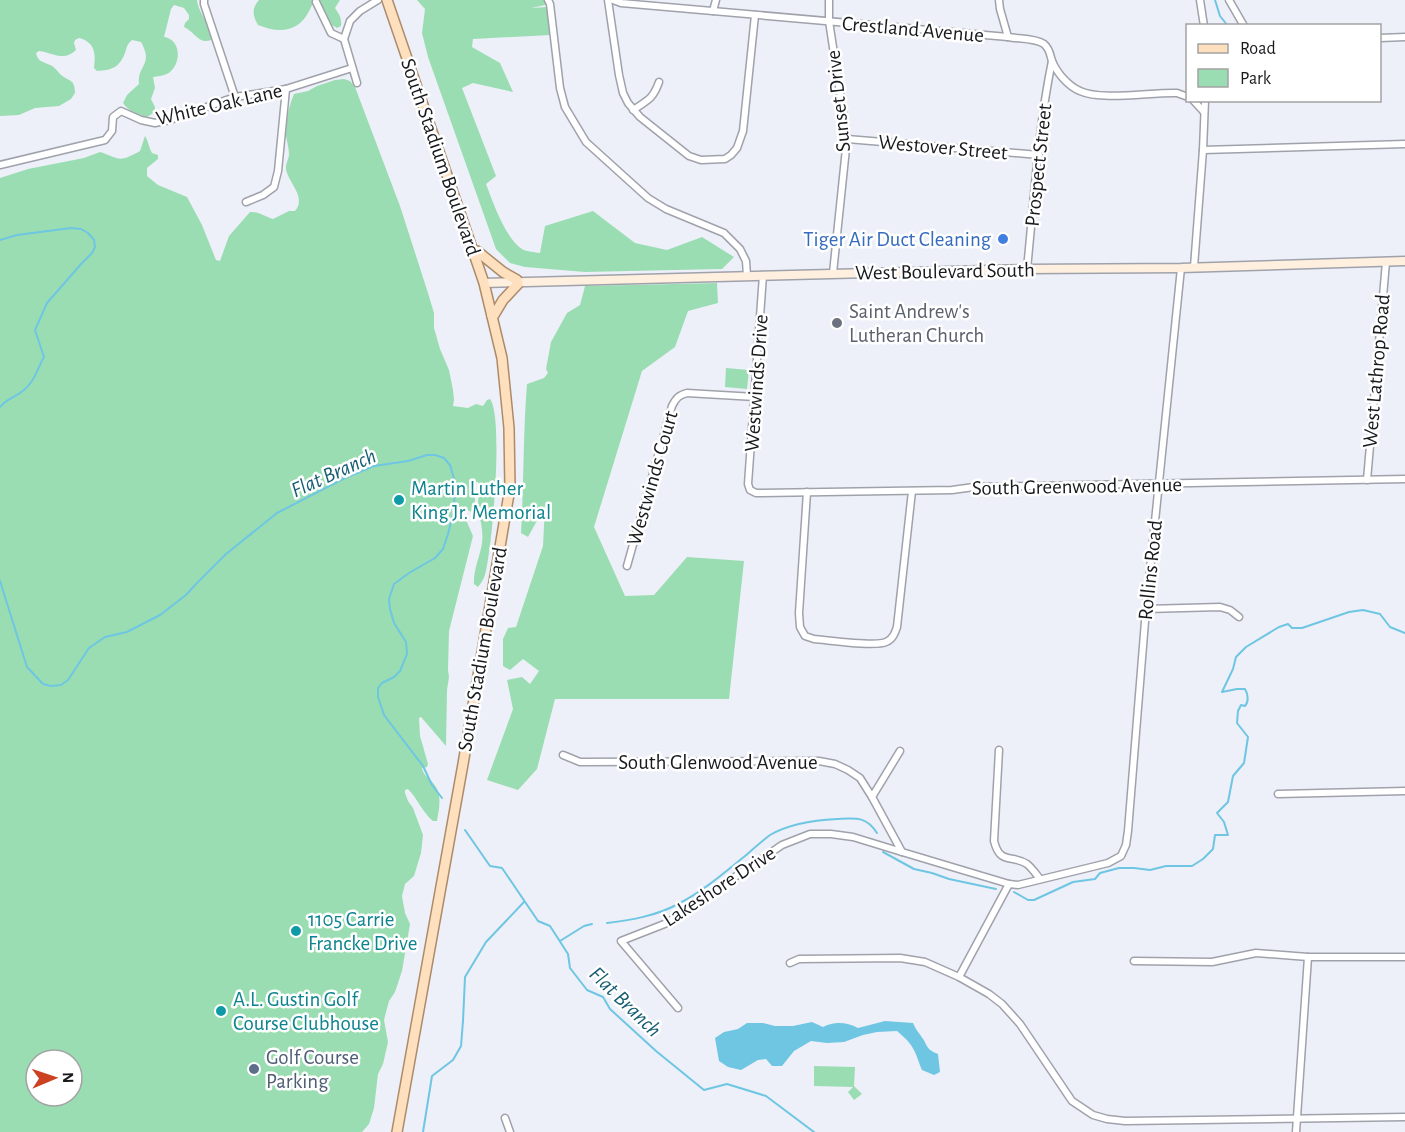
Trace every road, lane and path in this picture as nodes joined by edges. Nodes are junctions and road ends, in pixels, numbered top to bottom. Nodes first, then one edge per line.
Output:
1 (204, 0) edge
2 (378, 0) edge
3 (387, 0) edge
4 (548, 0) edge
5 (608, 0) edge
6 (613, 0) edge
7 (716, 0) edge
8 (830, 0) edge
9 (999, 0) edge
10 (1200, 0) edge
11 (1229, 0) edge
12 (316, 2) dead end
13 (622, 2) edge
14 (713, 11) junction
15 (755, 15) junction
16 (829, 21) junction
17 (1204, 24) edge
18 (1243, 24) edge
19 (1405, 37) edge
20 (1008, 38) junction
21 (1381, 38) edge
22 (344, 39) junction
23 (1052, 61) junction
24 (352, 68) junction
25 (659, 82) dead end
26 (357, 83) dead end
27 (286, 89) junction
28 (1186, 96) edge
29 (235, 97) junction
30 (1195, 102) edge
31 (1204, 102) edge
32 (633, 110) junction
33 (1204, 112) junction
34 (847, 139) junction
35 (1405, 144) edge
36 (1203, 150) junction
37 (1039, 155) junction
38 (0, 165) edge
39 (246, 202) dead end
40 (473, 251) junction
41 (1386, 261) junction
42 (1405, 261) edge
43 (1194, 267) junction
44 (1181, 268) junction
45 (1027, 269) junction
46 (833, 273) junction
47 (763, 275) junction
48 (747, 276) junction
49 (518, 282) junction
50 (484, 283) junction
51 (492, 316) junction
52 (755, 397) junction
53 (1405, 479) edge
54 (1367, 480) junction
55 (1159, 484) junction
56 (750, 490) joint
57 (912, 491) junction
58 (807, 492) junction
59 (627, 566) dead end
60 (1146, 609) junction
61 (1239, 617) dead end
62 (999, 750) dead end
63 (900, 751) dead end
64 (563, 755) dead end
65 (1405, 791) edge
66 (1278, 794) dead end
67 (872, 797) junction
68 (902, 852) junction
69 (1040, 879) junction
70 (1009, 884) junction
71 (1308, 957) junction
72 (1405, 957) edge
73 (1134, 961) dead end
74 (790, 963) dead end
75 (959, 977) junction
76 (678, 1008) dead end
77 (1405, 1117) edge
78 (505, 1118) dead end
79 (1297, 1119) junction
80 (397, 1132) edge
81 (510, 1132) edge
82 (1296, 1132) edge

1 - 29 street
2 - 22 street
3 - 40 main road, South Stadium Boulevard
4 - 48 street
5 - 32 street
6 - 13 street, Crestland Avenue
7 - 14 street
8 - 16 street, Sunset Drive
9 - 20 street
10 - 17 street
11 - 18 street
12 - 22 street
13 - 14 street, Crestland Avenue
14 - 15 street, Crestland Avenue
15 - 16 street, Crestland Avenue
15 - 32 street
16 - 20 street, Crestland Avenue
16 - 34 street, Sunset Drive
19 - 21 street
20 - 23 street, Crestland Avenue
22 - 24 street
23 - 28 street, Crestland Avenue
23 - 37 street, Prospect Street
24 - 26 street
24 - 27 street, White Oak Lane
25 - 32 street
27 - 29 street, White Oak Lane
27 - 39 street
29 - 38 street, White Oak Lane
30 - 33 street
31 - 33 street
33 - 36 street
34 - 37 street, Westover Street
34 - 46 street, Sunset Drive
35 - 36 street
36 - 43 street
37 - 45 street, Prospect Street
40 - 49 main road
40 - 50 main road, South Stadium Boulevard
41 - 42 main road, West Boulevard South
41 - 43 main road, West Boulevard South
41 - 54 street, West Lathrop Road
43 - 44 main road, West Boulevard South
44 - 45 main road, West Boulevard South
44 - 55 street, Rollins Road
45 - 46 main road, West Boulevard South
46 - 47 main road, West Boulevard South
47 - 48 main road, West Boulevard South
47 - 52 street, Westwinds Drive
48 - 49 main road, West Boulevard South
49 - 50 main road, West Boulevard South
49 - 51 main road
50 - 51 main road, South Stadium Boulevard
51 - 80 main road, South Stadium Boulevard
52 - 56 street, Westwinds Drive
52 - 59 street, Westwinds Court
53 - 54 street, South Greenwood Avenue
54 - 55 street, South Greenwood Avenue
55 - 57 street, South Greenwood Avenue
55 - 60 street, Rollins Road
56 - 58 street, South Greenwood Avenue
57 - 58 street, South Greenwood Avenue
57 - 58 street
60 - 61 street
60 - 69 street, Rollins Road
62 - 69 street
63 - 67 street
64 - 67 street, South Glenwood Avenue
65 - 66 street
67 - 68 street, South Glenwood Avenue
68 - 70 street
68 - 76 street, Lakeshore Drive
69 - 70 street
70 - 75 street
71 - 72 street
71 - 73 street
71 - 79 street
74 - 75 street
75 - 79 street
77 - 79 street
78 - 81 street
79 - 82 street

